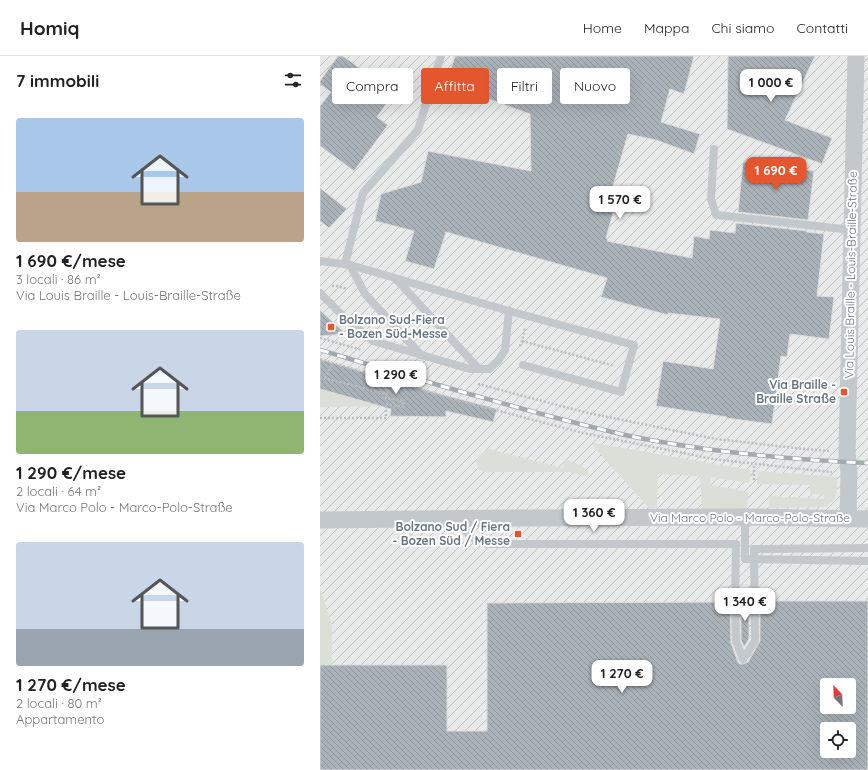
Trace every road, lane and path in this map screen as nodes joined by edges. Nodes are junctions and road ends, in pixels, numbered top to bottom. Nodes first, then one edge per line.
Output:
1 (441, 56) edge
2 (856, 56) edge
3 (714, 148) dead end
4 (852, 230) junction
5 (320, 261) edge
6 (348, 264) junction
7 (396, 278) junction
8 (320, 293) edge
9 (509, 311) junction
10 (527, 316) junction
11 (320, 338) edge
12 (522, 341) junction
13 (365, 351) dead end
14 (422, 355) junction
15 (320, 359) edge
16 (332, 364) dead end
17 (523, 365) joint
18 (479, 369) junction
19 (627, 370) junction
20 (320, 377) edge
21 (325, 378) junction
22 (387, 380) dead end
23 (477, 384) dead end
24 (386, 394) junction
25 (320, 418) edge
26 (847, 452) junction
27 (754, 464) junction
28 (849, 474) junction
29 (754, 480) dead end
30 (745, 517) junction
31 (453, 519) junction
32 (848, 519) junction
33 (868, 519) edge
34 (320, 520) edge
35 (868, 548) edge
36 (868, 560) edge

1 - 6 lane
2 - 4 street, Via Louis Braille - Louis-Braille-Straße
3 - 4 lane
4 - 26 street, Via Louis Braille - Louis-Braille-Straße
5 - 6 lane
6 - 7 lane
6 - 14 lane
7 - 9 lane
7 - 18 lane
8 - 14 lane
9 - 10 lane
9 - 18 lane
10 - 12 path
10 - 19 lane
11 - 13 path
12 - 17 path
12 - 19 path
14 - 18 lane
15 - 27 path
16 - 21 path
17 - 19 lane
20 - 21 path
21 - 24 path
22 - 24 path
23 - 26 path
24 - 25 path
26 - 28 street, Via Louis Braille - Louis-Braille-Straße
27 - 28 path
27 - 29 path
28 - 32 street, Via Louis Braille - Louis-Braille-Straße
30 - 31 street, Via Marco Polo - Marco-Polo-Straße
30 - 32 street, Via Marco Polo - Marco-Polo-Straße
30 - 36 lane
31 - 34 street, Via Marco Polo - Marco-Polo-Straße
31 - 35 lane
32 - 33 street, Via Marco Polo - Marco-Polo-Straße

